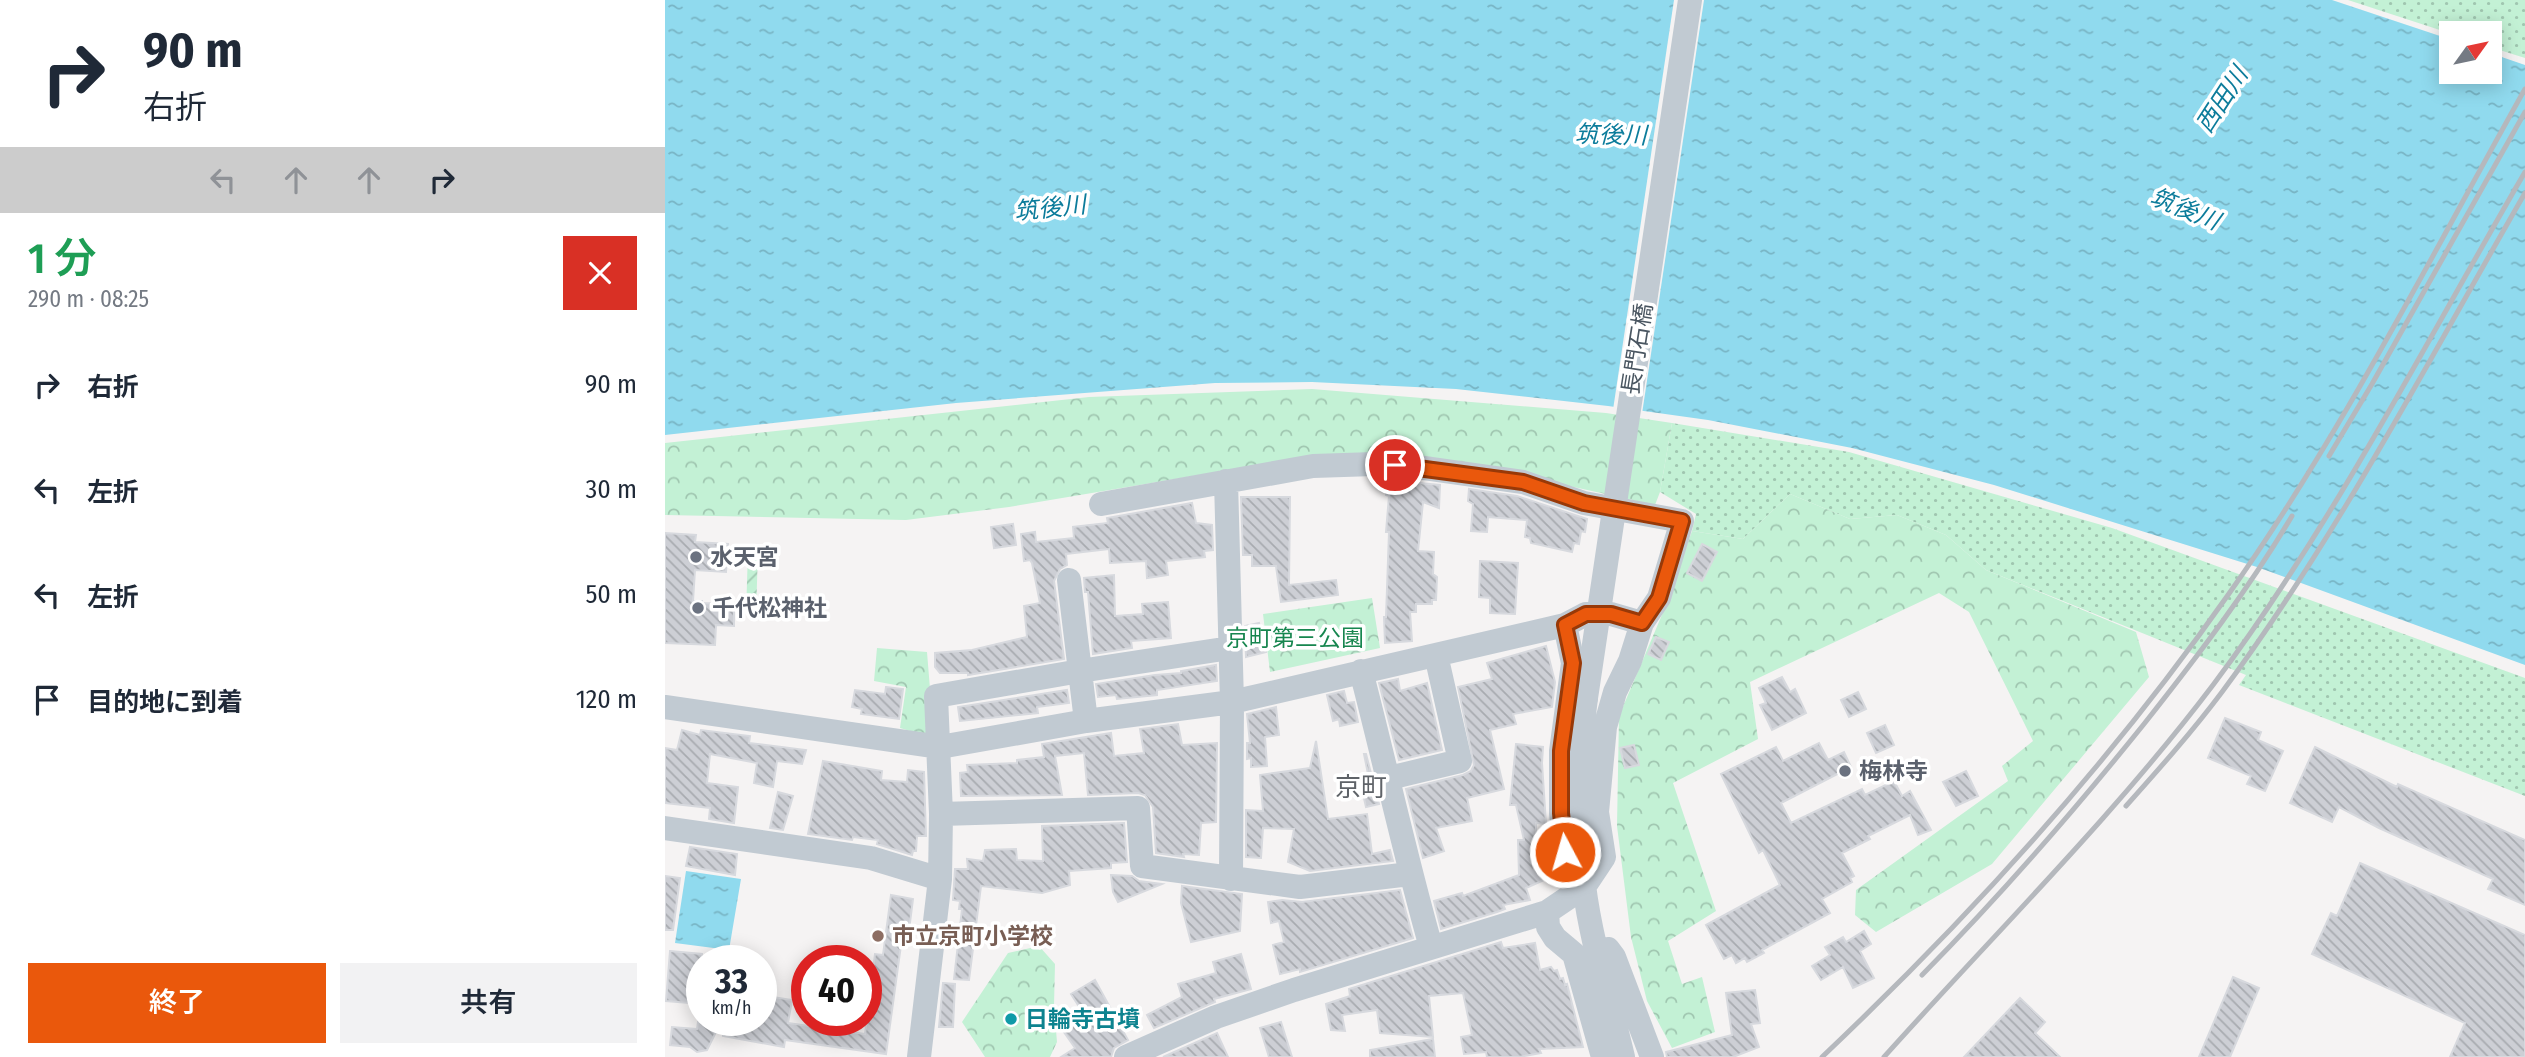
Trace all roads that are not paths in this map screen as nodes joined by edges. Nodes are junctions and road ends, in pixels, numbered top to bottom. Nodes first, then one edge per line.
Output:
1 (1690, 0) edge
2 (1226, 481) junction
3 (1101, 504) dead end
4 (1069, 580) dead end
5 (1642, 623) junction
6 (1565, 625) junction
7 (1230, 648) junction
8 (1436, 655) junction
9 (1080, 671) junction
10 (1361, 671) junction
11 (1232, 702) junction
12 (665, 707) edge
13 (1086, 721) junction
14 (940, 747) junction
15 (1389, 778) junction
16 (941, 814) junction
17 (665, 828) edge
18 (1410, 873) junction
19 (940, 879) junction
20 (1231, 879) junction
21 (1584, 887) junction
22 (1547, 912) junction
23 (1592, 925) junction
24 (1431, 947) junction
25 (919, 1057) edge
26 (1126, 1057) edge
27 (1603, 1057) edge
28 (1623, 1057) edge
29 (1652, 1057) edge

1 - 21 street, 長門石橋, bridge
2 - 3 street
2 - 5 street
2 - 7 street
4 - 9 street
5 - 6 street
5 - 21 street
6 - 8 street
6 - 21 street
7 - 9 street
7 - 11 street
8 - 10 street
8 - 15 street
9 - 13 street
9 - 14 street
10 - 11 street
10 - 15 street
11 - 13 street
11 - 20 street
12 - 14 street
13 - 14 street
14 - 16 street
15 - 18 street
16 - 19 street
16 - 20 street
17 - 19 street
18 - 20 street
18 - 24 street
19 - 25 street
21 - 22 street
21 - 23 street
22 - 24 street
22 - 27 street
23 - 28 street
23 - 29 street
24 - 26 street

